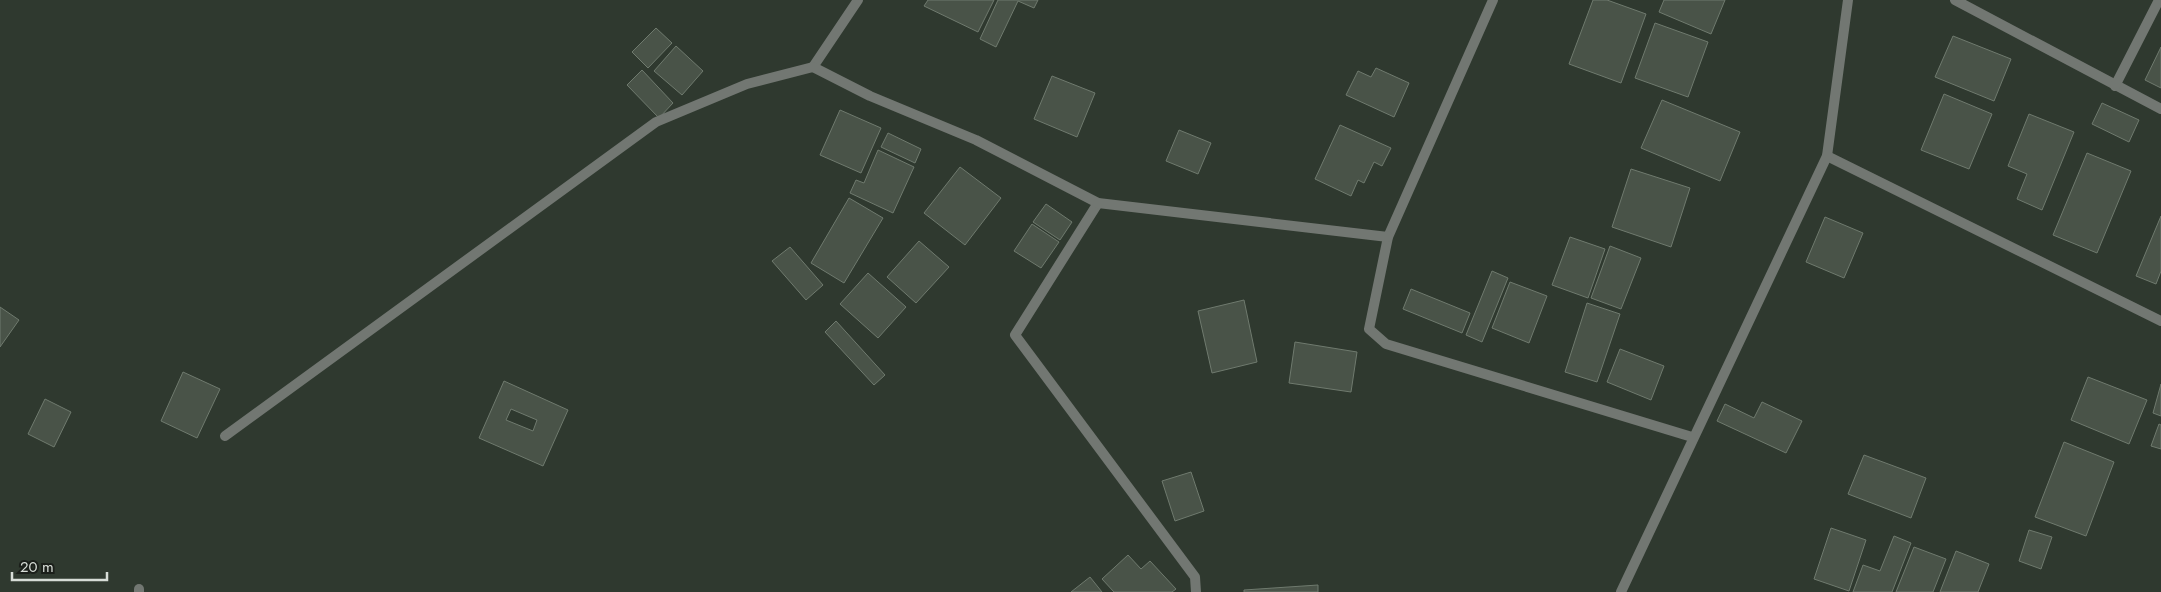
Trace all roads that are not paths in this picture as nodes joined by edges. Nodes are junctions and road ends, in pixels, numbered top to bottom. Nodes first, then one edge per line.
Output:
1 (858, 0) edge
2 (1493, 0) edge
3 (1848, 0) edge
4 (1955, 0) edge
5 (2159, 0) edge
6 (813, 67) junction
7 (2115, 86) junction
8 (2161, 109) edge
9 (1826, 156) junction
10 (1098, 203) junction
11 (1388, 237) junction
12 (2161, 321) edge
13 (225, 436) dead end
14 (1692, 437) junction
15 (1196, 592) edge
16 (1621, 592) edge

1 - 6 street
2 - 11 street
3 - 9 street
4 - 7 street
5 - 7 street
6 - 10 street
6 - 13 street
7 - 8 street
9 - 12 street
9 - 14 street
10 - 11 street
10 - 15 street
11 - 14 street
14 - 16 street

